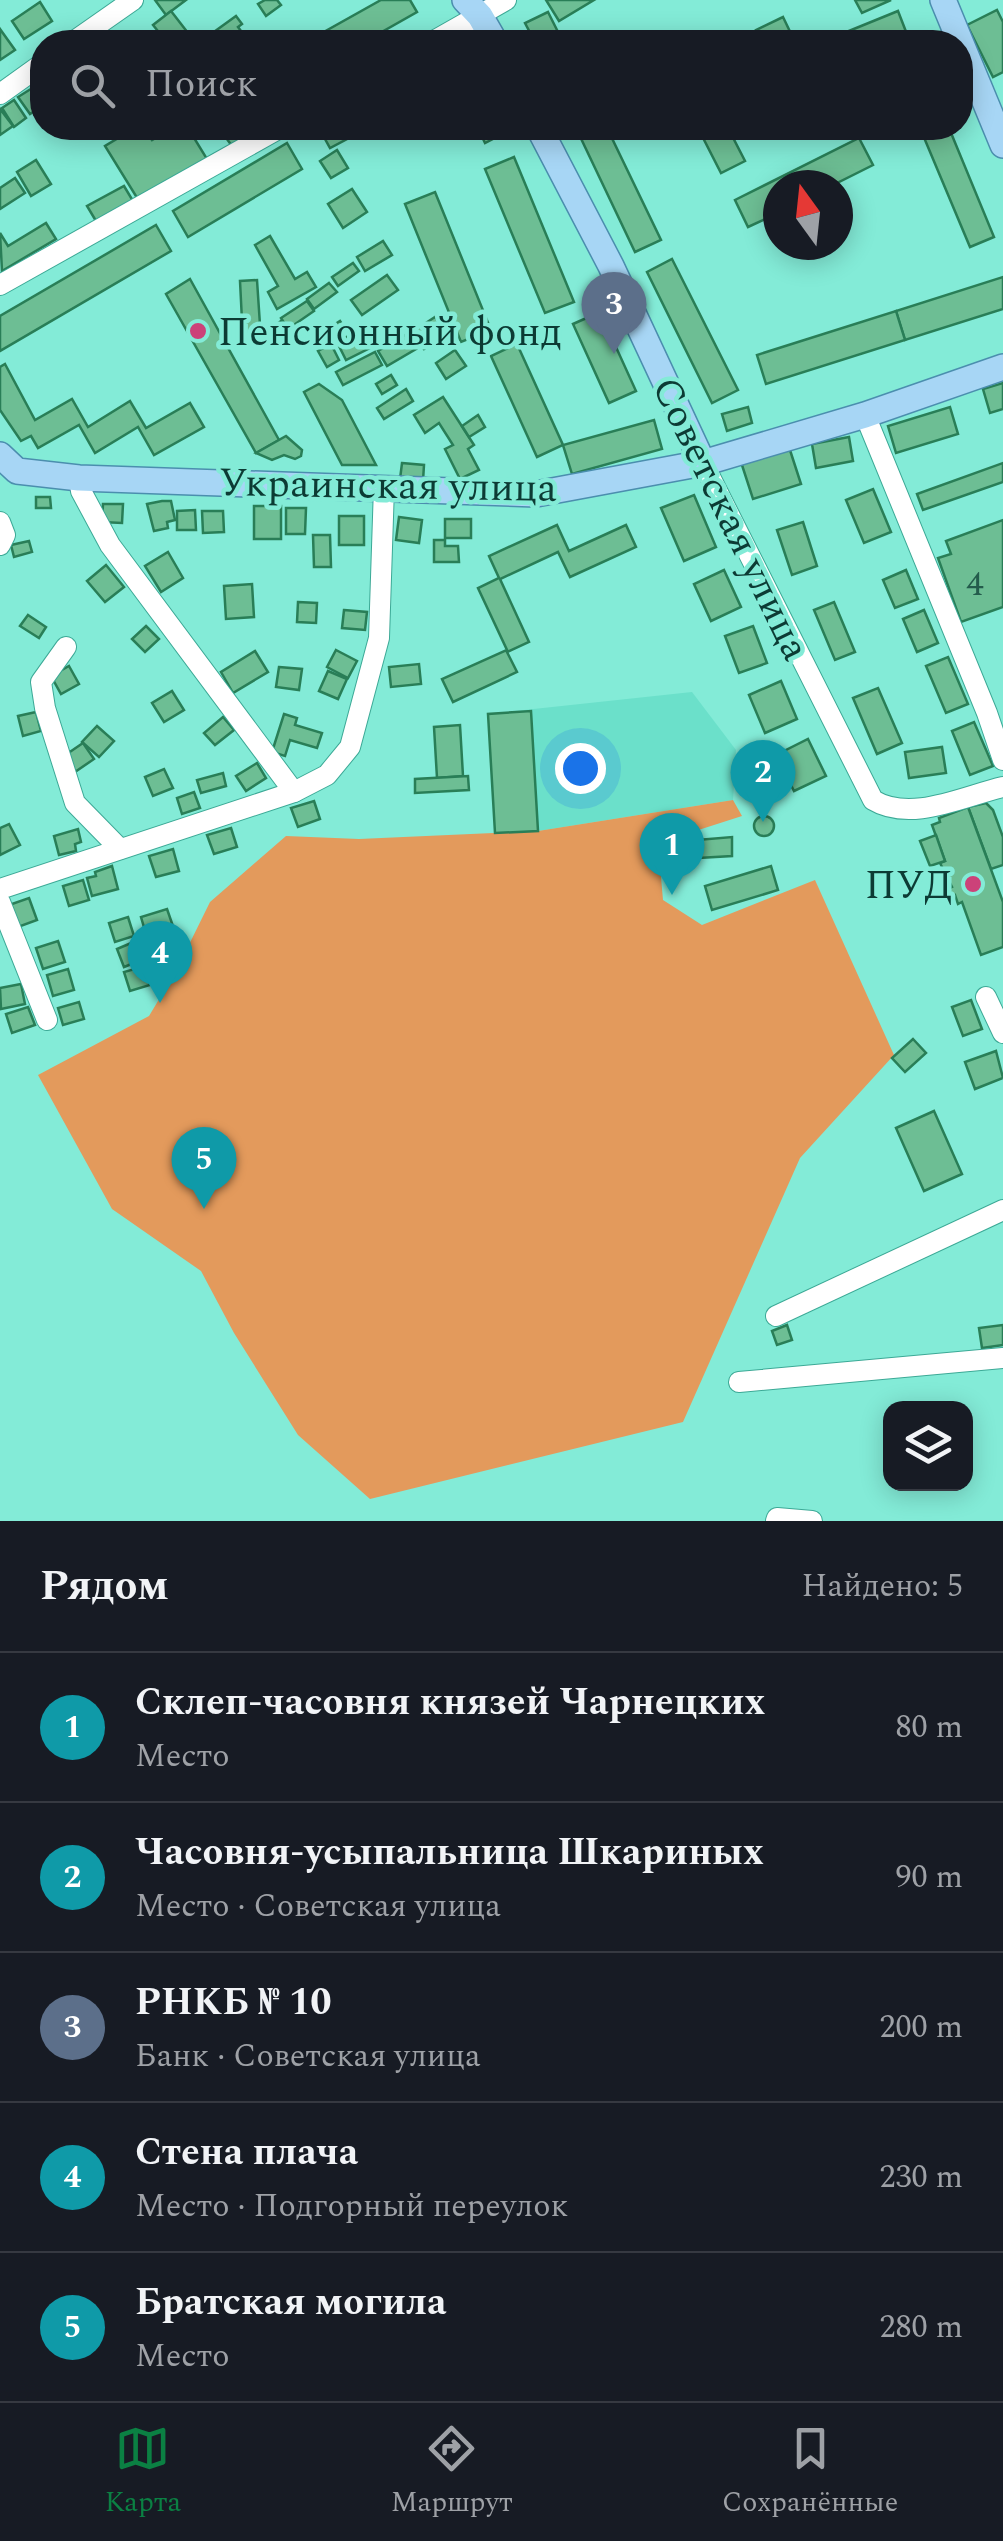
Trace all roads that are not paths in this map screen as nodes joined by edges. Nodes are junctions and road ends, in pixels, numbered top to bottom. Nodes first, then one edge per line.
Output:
1 (133, 0) edge
2 (506, 0) edge
3 (942, 0) edge
4 (472, 8) edge
5 (90, 30) edge
6 (446, 30) edge
7 (487, 30) edge
8 (955, 30) edge
9 (30, 73) edge
10 (973, 74) edge
11 (0, 94) edge
12 (259, 140) edge
13 (545, 140) edge
14 (1003, 145) edge
15 (0, 285) edge
16 (1003, 368) edge
17 (864, 415) junction
18 (703, 464) junction
19 (6, 469) edge
20 (80, 478) junction
21 (384, 487) junction
22 (0, 522) edge
23 (0, 545) edge
24 (66, 647) dead end
25 (995, 710) edge
26 (1003, 760) edge
27 (1002, 788) edge
28 (294, 792) junction
29 (120, 849) junction
30 (0, 889) edge
31 (0, 902) edge
32 (986, 997) dead end
33 (48, 1020) dead end
34 (1003, 1033) edge
35 (1003, 1210) edge
36 (776, 1316) dead end
37 (1003, 1358) edge
38 (739, 1382) dead end
39 (776, 1519) edge
40 (812, 1521) edge

1 - 5 street
2 - 4 street
3 - 8 main road
4 - 6 street
4 - 7 main road
9 - 11 street
10 - 14 main road
12 - 15 street
13 - 18 main road, Советская улица
16 - 17 main road, Украинская улица
17 - 18 main road, Украинская улица
17 - 25 street
18 - 21 main road, Украинская улица
18 - 27 street, Советская улица
19 - 20 main road, Украинская улица
20 - 21 main road, Украинская улица
20 - 28 street
21 - 28 street
22 - 23 street
24 - 29 street
25 - 26 street
28 - 29 street
29 - 30 street
31 - 33 street
32 - 34 street
35 - 36 street
37 - 38 street
39 - 40 street

